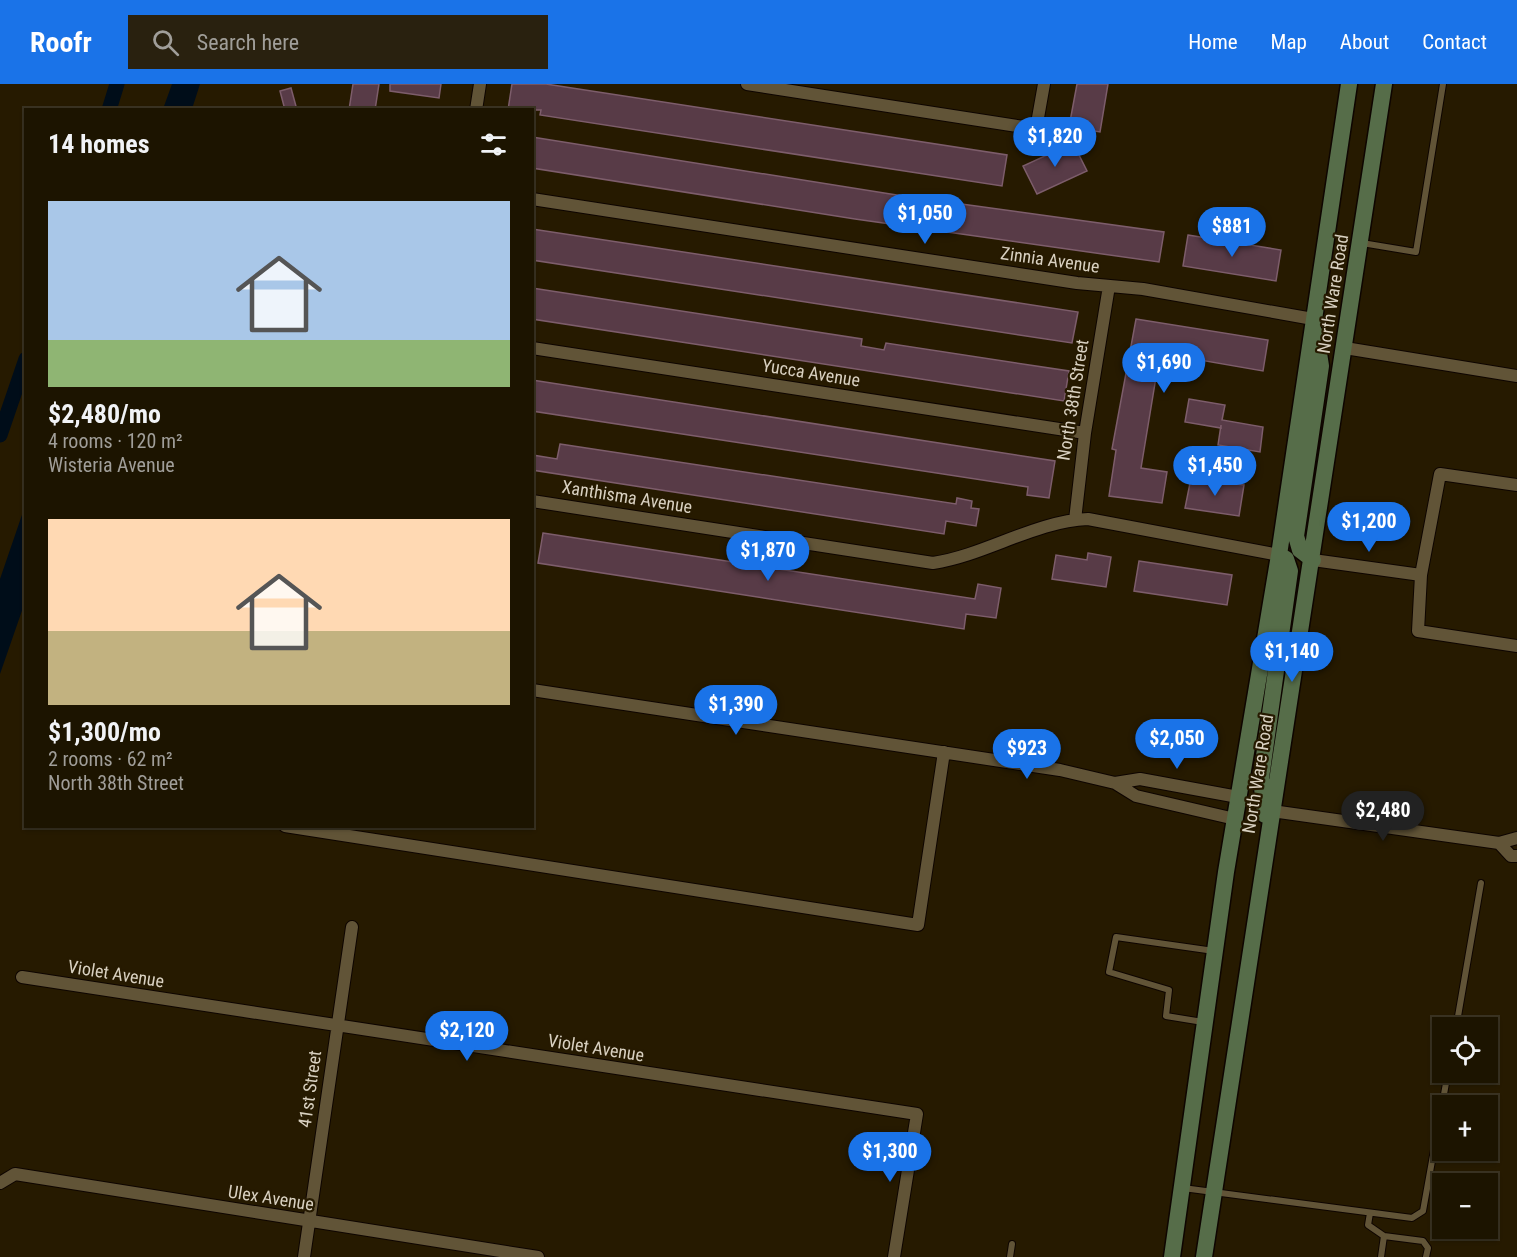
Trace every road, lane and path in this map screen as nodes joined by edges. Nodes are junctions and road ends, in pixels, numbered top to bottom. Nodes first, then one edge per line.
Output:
1 (480, 84) edge
2 (747, 84) edge
3 (1044, 84) edge
4 (1348, 84) edge
5 (1384, 84) edge
6 (1443, 84) edge
7 (476, 108) edge
8 (534, 199) edge
9 (1361, 243) junction
10 (1109, 286) junction
11 (1313, 319) junction
12 (534, 348) edge
13 (1345, 348) junction
14 (1517, 376) edge
15 (1085, 433) junction
16 (1517, 485) edge
17 (534, 501) edge
18 (1075, 520) junction
19 (1279, 555) junction
20 (1312, 560) junction
21 (1421, 576) junction
22 (1517, 646) edge
23 (534, 690) edge
24 (944, 753) junction
25 (1115, 783) junction
26 (1181, 786) junction
27 (1239, 797) junction
28 (1176, 804) junction
29 (1272, 811) junction
30 (1235, 819) junction
31 (308, 828) edge
32 (364, 833) edge
33 (1268, 837) junction
34 (1517, 838) edge
35 (1499, 843) junction
36 (1517, 856) edge
37 (1481, 883) dead end
38 (352, 927) dead end
39 (1215, 951) junction
40 (22, 977) dead end
41 (1458, 1017) edge
42 (1205, 1022) junction
43 (338, 1027) junction
44 (1446, 1083) edge
45 (0, 1182) edge
46 (1182, 1188) junction
47 (1214, 1192) junction
48 (1370, 1213) junction
49 (309, 1222) junction
50 (1384, 1236) junction
51 (1012, 1244) dead end
52 (304, 1257) edge
53 (538, 1257) edge
54 (894, 1257) edge
55 (1010, 1257) edge
56 (1172, 1257) edge
57 (1204, 1257) edge
58 (1381, 1257) edge
59 (1426, 1257) edge

1 - 7 street
2 - 3 street
4 - 11 main road, North Ware Road
5 - 9 main road, North Ware Road
6 - 9 lane
8 - 10 street, Zinnia Avenue
9 - 13 main road, North Ware Road
10 - 11 street, Zinnia Avenue
10 - 15 street, North 38th Street
11 - 19 main road, North Ware Road
11 - 20 main road
12 - 15 street, Yucca Avenue
13 - 14 street
13 - 20 main road, North Ware Road
15 - 18 street, North 38th Street
16 - 21 street
17 - 18 street, Xanthisma Avenue
18 - 19 street, Xanthisma Avenue
19 - 27 main road, North Ware Road
19 - 33 main road
20 - 21 street
20 - 29 main road, North Ware Road
21 - 22 street
23 - 24 street
24 - 25 street
24 - 32 street
25 - 26 street
25 - 28 street
26 - 27 street
26 - 28 street
27 - 30 main road, North Ware Road
28 - 30 street
29 - 33 main road, North Ware Road
29 - 35 street
30 - 39 main road, North Ware Road
31 - 32 street
33 - 47 main road, North Ware Road
34 - 35 street
35 - 36 street
37 - 41 lane
38 - 43 street, 41st Street
39 - 42 main road, North Ware Road
39 - 42 lane
40 - 43 street, Violet Avenue
42 - 46 main road, North Ware Road
43 - 49 street, 41st Street
43 - 54 street, Violet Avenue
44 - 48 lane
45 - 49 street, Ulex Avenue
46 - 47 lane
46 - 56 main road, North Ware Road
47 - 48 lane
47 - 57 main road, North Ware Road
48 - 50 lane
49 - 52 street, 41st Street
49 - 53 street, Ulex Avenue
50 - 58 lane
50 - 59 lane
51 - 55 lane

